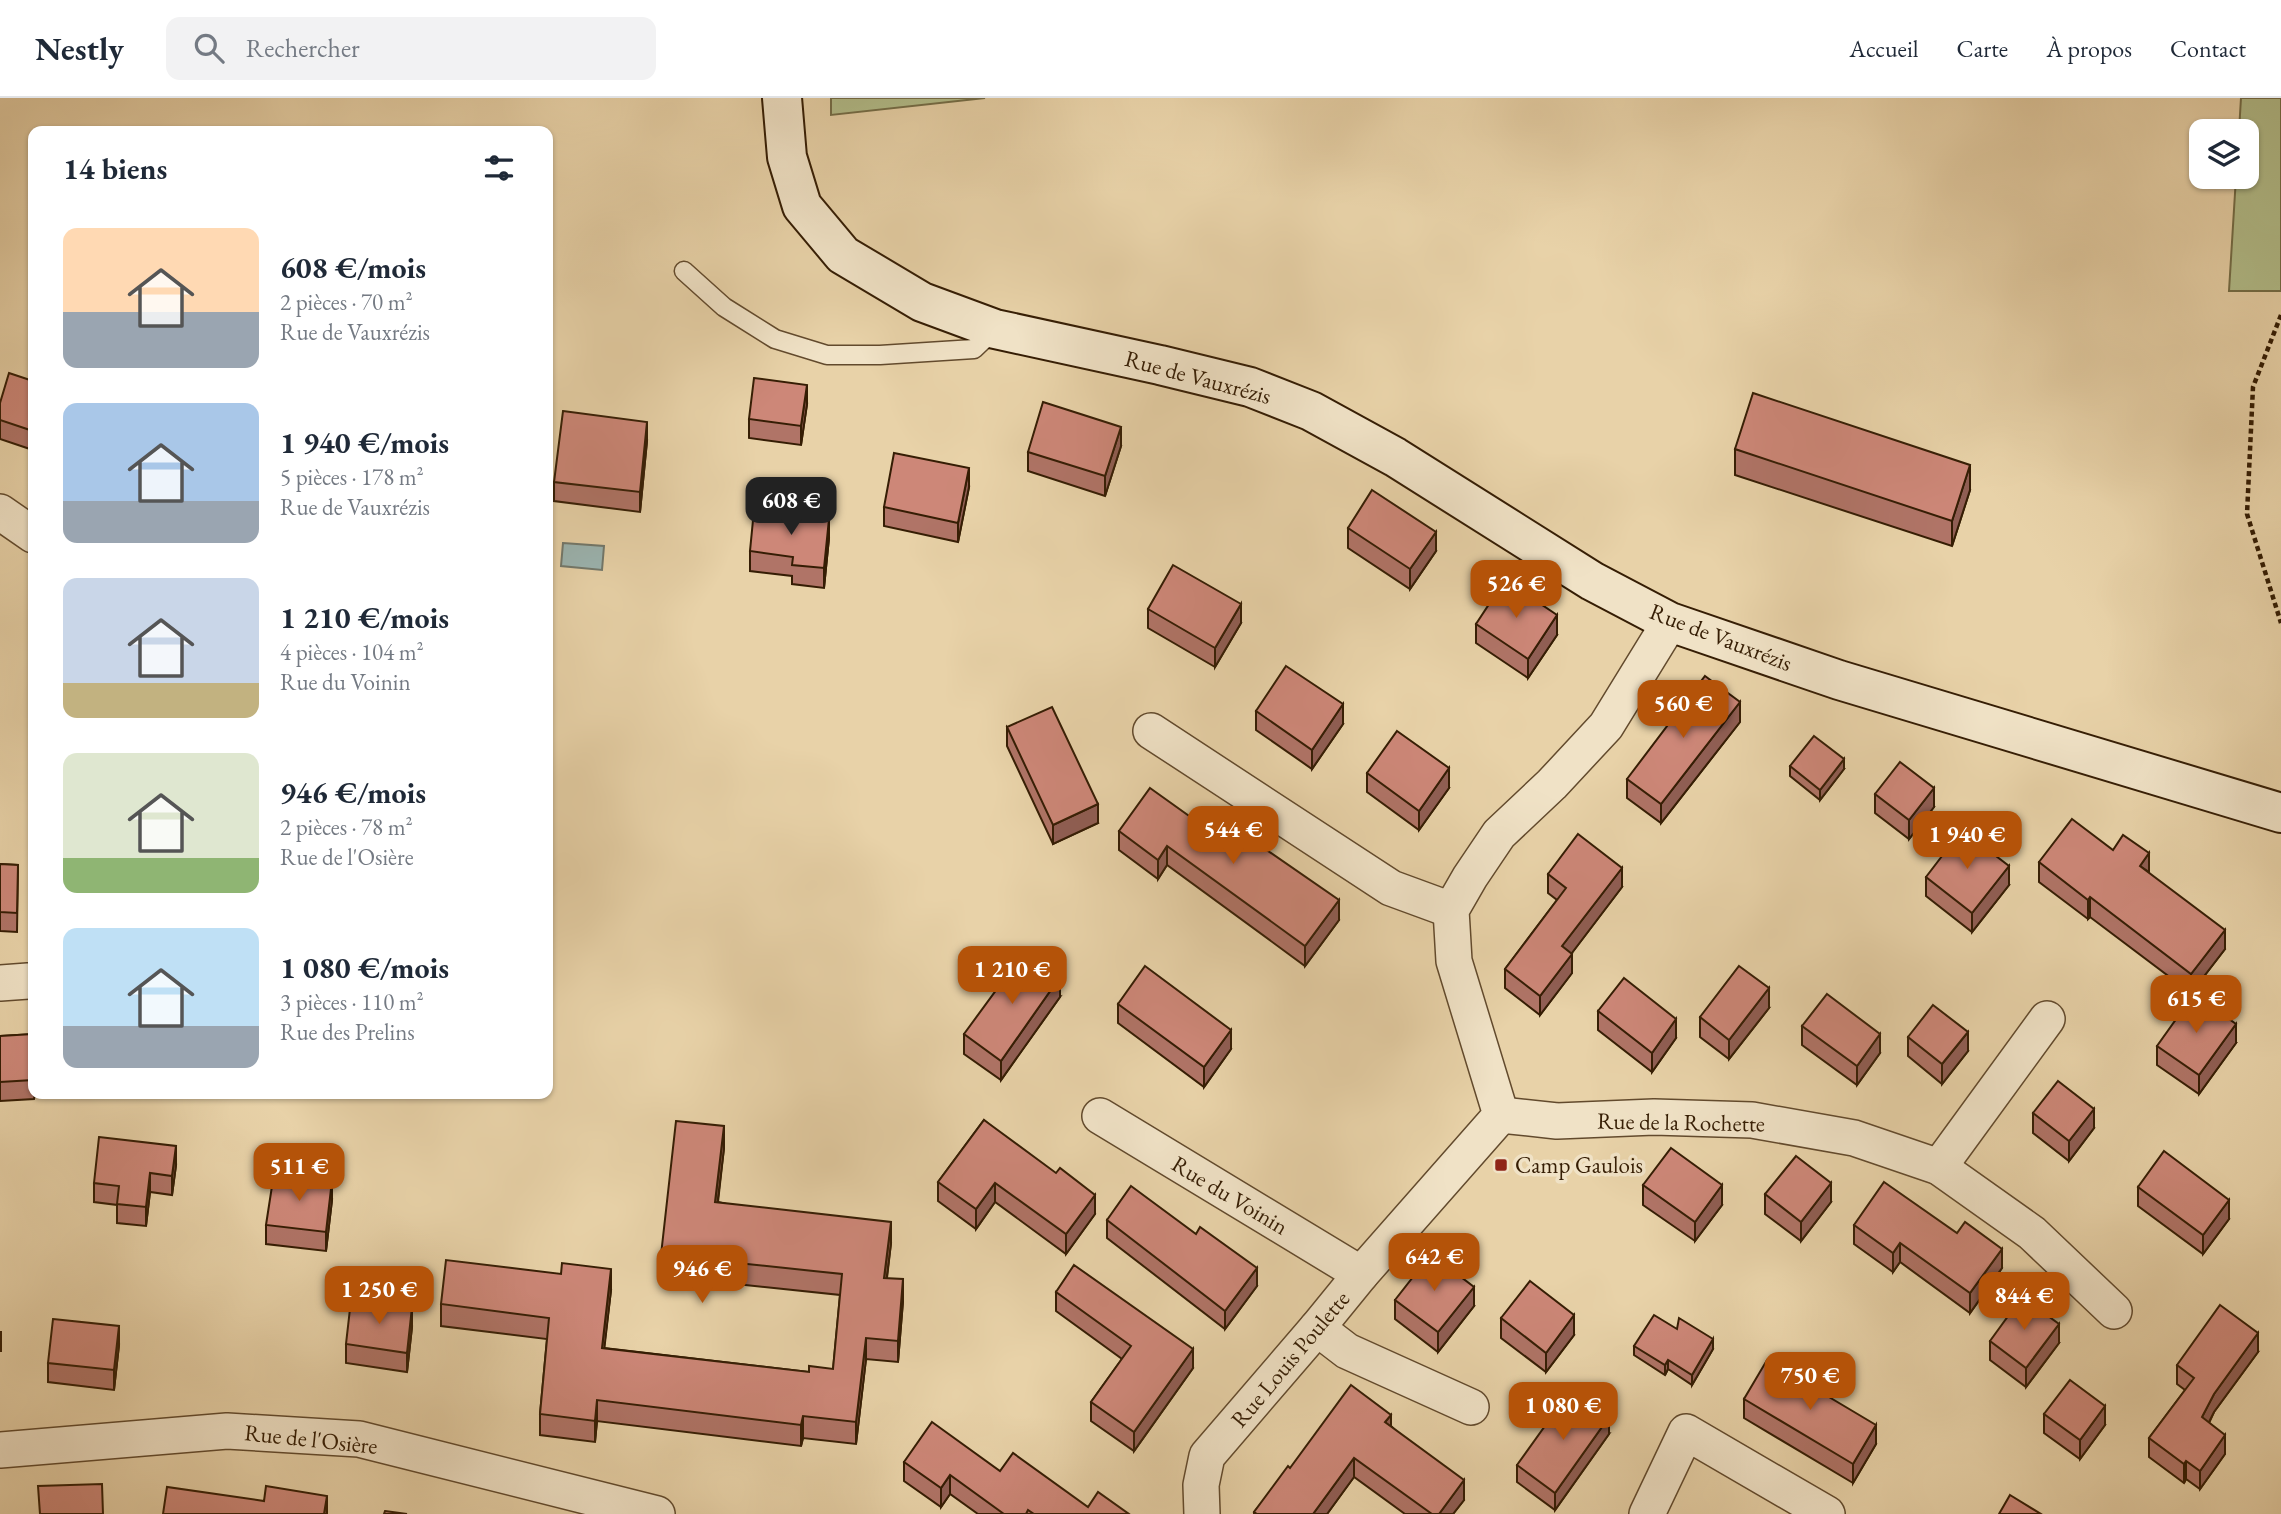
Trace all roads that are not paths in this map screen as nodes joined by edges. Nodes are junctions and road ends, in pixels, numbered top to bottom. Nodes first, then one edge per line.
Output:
1 (782, 98) edge
2 (684, 271) dead end
3 (995, 329) junction
4 (0, 512) edge
5 (28, 532) edge
6 (1670, 622) junction
7 (1152, 731) dead end
8 (2281, 813) edge
9 (1451, 910) junction
10 (2047, 1019) dead end
11 (1502, 1115) junction
12 (1100, 1116) dead end
13 (1939, 1167) junction
14 (1361, 1274) junction
15 (2114, 1311) dead end
16 (1317, 1328) junction
17 (1471, 1407) dead end
18 (0, 1450) edge
19 (657, 1514) edge
20 (1202, 1514) edge
21 (1647, 1514) edge
22 (1827, 1514) edge

1 - 3 street, Rue de Vauxrézis
2 - 3 lane
3 - 6 street, Rue de Vauxrézis
4 - 5 street
6 - 8 street, Rue de Vauxrézis
6 - 9 street
7 - 9 street
9 - 11 street
10 - 13 street
11 - 13 street, Rue de la Rochette
11 - 14 street, Rue Louis Poulette
12 - 14 street, Rue du Voinin
13 - 15 street, Rue de la Rochette
14 - 16 street, Rue Louis Poulette
16 - 17 street
16 - 20 street, Rue Louis Poulette
18 - 19 street, Rue de l'Osière
21 - 22 street

